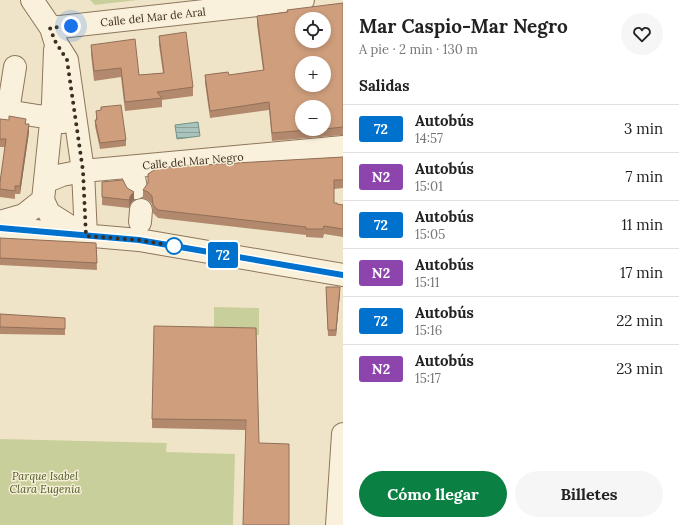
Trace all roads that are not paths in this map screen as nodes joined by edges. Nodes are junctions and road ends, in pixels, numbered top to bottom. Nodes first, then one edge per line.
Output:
1 (32, 0) edge
2 (303, 0) edge
3 (53, 34) junction
4 (15, 67) dead end
5 (4, 110) edge
6 (51, 118) junction
7 (78, 132) junction
8 (343, 147) edge
9 (83, 171) junction
10 (44, 191) junction
11 (0, 222) edge
12 (0, 228) edge
13 (86, 236) junction
14 (343, 275) edge
15 (343, 434) edge
16 (337, 525) edge

1 - 3 street
2 - 3 street, Calle del Mar de Aral
3 - 6 street
3 - 7 street
4 - 5 street
5 - 6 street
6 - 7 street
6 - 10 street
7 - 9 street
8 - 9 street, Calle del Mar Negro
9 - 10 street, Calle del Mar Negro
9 - 13 street
10 - 11 street, Calle del Mar Negro
10 - 13 street
12 - 13 street
13 - 14 street
15 - 16 street

